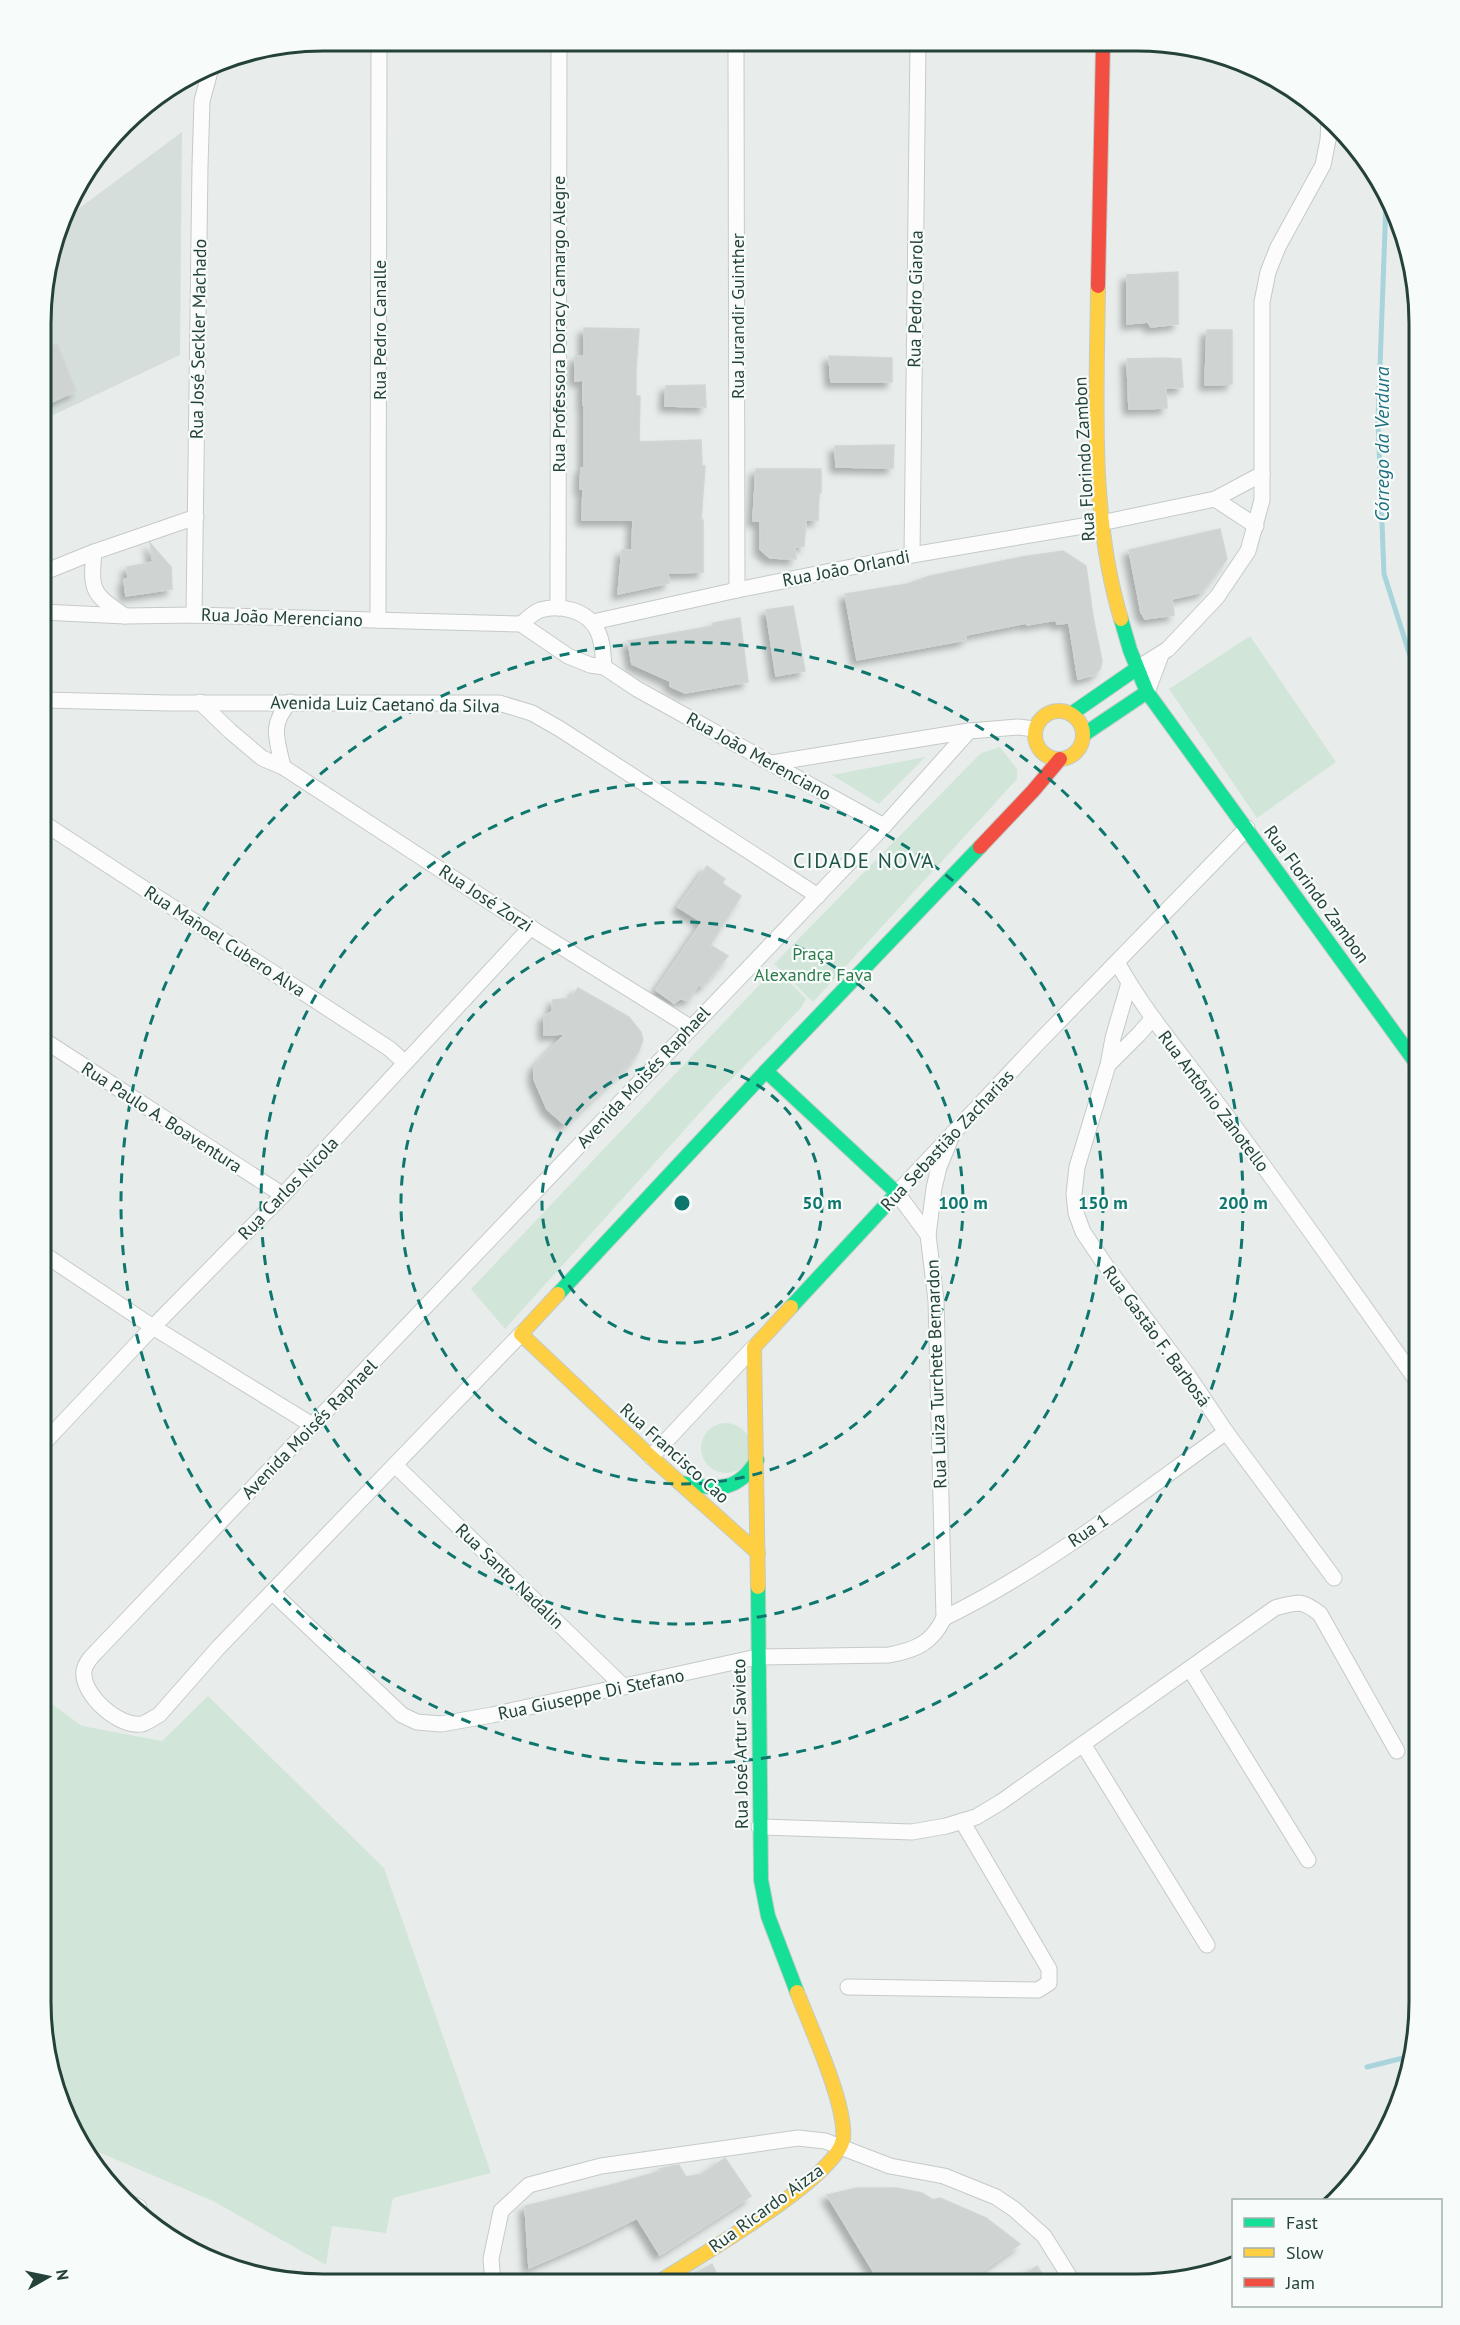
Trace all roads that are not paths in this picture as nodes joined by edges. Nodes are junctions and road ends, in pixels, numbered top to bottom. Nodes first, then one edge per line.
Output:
1 (379, 51) edge
2 (559, 51) edge
3 (736, 51) edge
4 (918, 51) edge
5 (1103, 51) edge
6 (209, 76) edge
7 (1328, 130) edge
8 (1262, 474) junction
9 (1215, 499) junction
10 (196, 517) junction
11 (1101, 523) junction
12 (1256, 526) junction
13 (94, 552) junction
14 (912, 555) junction
15 (51, 569) edge
16 (737, 590) junction
17 (558, 608) junction
18 (51, 612) edge
19 (194, 615) junction
20 (125, 616) junction
21 (378, 620) junction
22 (593, 622) junction
23 (521, 624) junction
24 (1161, 654) junction
25 (604, 666) junction
26 (1136, 669) junction
27 (1147, 692) junction
28 (51, 700) edge
29 (201, 702) junction
30 (290, 702) junction
31 (1071, 714) junction
32 (1035, 729) junction
33 (969, 731) junction
34 (1083, 735) junction
35 (1060, 759) junction
36 (772, 763) junction
37 (284, 767) junction
38 (884, 826) junction
39 (51, 828) edge
40 (1247, 828) junction
41 (818, 896) junction
42 (531, 927) junction
43 (1117, 962) junction
44 (1129, 983) junction
45 (1153, 1018) junction
46 (690, 1027) junction
47 (51, 1044) edge
48 (1409, 1053) edge
49 (405, 1063) junction
50 (1108, 1065) junction
51 (766, 1071) junction
52 (953, 1133) junction
53 (897, 1193) junction
54 (283, 1195) junction
55 (928, 1235) junction
56 (51, 1259) edge
57 (153, 1327) junction
58 (521, 1334) junction
59 (754, 1347) junction
60 (1409, 1370) edge
61 (312, 1425) junction
62 (1226, 1432) junction
63 (51, 1435) edge
64 (651, 1457) junction
65 (757, 1460) junction
66 (395, 1465) junction
67 (680, 1483) junction
68 (758, 1552) junction
69 (1334, 1578) dead end
70 (272, 1592) junction
71 (944, 1618) junction
72 (757, 1657) junction
73 (1190, 1669) junction
74 (624, 1687) junction
75 (1083, 1744) junction
76 (1397, 1751) dead end
77 (962, 1821) junction
78 (759, 1827) junction
79 (1308, 1860) dead end
80 (1207, 1945) dead end
81 (848, 1987) dead end
82 (841, 2148) junction
83 (492, 2274) edge
84 (671, 2274) edge
85 (1068, 2274) edge

1 - 21 street, Rua Pedro Canalle
2 - 17 street, Rua Professora Doracy Camargo Alegre
3 - 16 street, Rua Jurandir Guinther
4 - 14 street, Rua Pedro Giarola
5 - 11 street, Rua Florindo Zambon
6 - 10 street, Rua José Seckler Machado
7 - 8 street
8 - 9 street, Rua João Orlandi
8 - 12 street
9 - 11 street, Rua João Orlandi
9 - 12 street
10 - 13 street
10 - 19 street, Rua José Seckler Machado
11 - 14 street, Rua João Orlandi
11 - 26 street, Rua Florindo Zambon
12 - 24 street
13 - 15 street
13 - 20 street
14 - 16 street, Rua João Orlandi
16 - 22 street, Rua João Orlandi
17 - 22 street
17 - 23 street
18 - 20 street, Rua João Merenciano
19 - 20 street, Rua João Merenciano
19 - 21 street, Rua João Merenciano
21 - 23 street, Rua João Merenciano
22 - 25 street
23 - 25 street, Rua João Merenciano
24 - 26 street
24 - 27 street
25 - 36 street, Rua João Merenciano
26 - 27 street, Rua Florindo Zambon
26 - 31 street
27 - 34 street
27 - 40 street, Rua Florindo Zambon
28 - 29 street, Avenida Luiz Caetano da Silva
29 - 30 street, Avenida Luiz Caetano da Silva
29 - 37 street, Rua José Zorzi
30 - 37 street
30 - 41 street, Avenida Luiz Caetano da Silva
31 - 32 street
31 - 34 street
32 - 33 street
32 - 35 street
33 - 36 street
33 - 38 street, Avenida Moisés Raphael
34 - 35 street
35 - 51 street, Avenida Moisés Raphael
36 - 38 street, Rua João Merenciano
37 - 42 street, Rua José Zorzi
38 - 41 street, Avenida Moisés Raphael
39 - 49 street, Rua Manoel Cubero Alva
40 - 43 street, Rua Sebastião Zacharias
40 - 48 street, Rua Florindo Zambon
41 - 46 street, Avenida Moisés Raphael
42 - 46 street, Rua José Zorzi
42 - 49 street, Rua Carlos Nicola
43 - 44 street, Rua Antônio Zanotello
43 - 52 street, Rua Sebastião Zacharias
44 - 45 street, Rua Antônio Zanotello
44 - 50 street, Rua Gastão F. Barbosa
45 - 50 street
45 - 60 street, Rua Antônio Zanotello
46 - 61 street, Avenida Moisés Raphael
47 - 54 street, Rua Paulo A. Boaventura
49 - 54 street, Rua Carlos Nicola
50 - 62 street, Rua Gastão F. Barbosa
51 - 53 street
51 - 58 street, Avenida Moisés Raphael
52 - 53 street, Rua Sebastião Zacharias
52 - 55 street, Rua Luiza Turchete Bernardon
53 - 55 street
53 - 59 street, Rua Sebastião Zacharias
54 - 57 street, Rua Carlos Nicola
55 - 71 street, Rua Luiza Turchete Bernardon
56 - 57 street
57 - 61 street
57 - 63 street, Rua Carlos Nicola
58 - 64 street, Rua Francisco Cao
58 - 66 street, Avenida Moisés Raphael
59 - 64 street, Rua Sebastião Zacharias
59 - 65 street, Rua José Artur Savieto
61 - 70 street, Avenida Moisés Raphael
62 - 69 street, Rua Gastão F. Barbosa
62 - 71 street, Rua 1
64 - 67 street, Rua Francisco Cao
65 - 67 street
65 - 68 street, Rua José Artur Savieto
66 - 70 street, Avenida Moisés Raphael
66 - 74 street, Rua Santo Nadalin
67 - 68 street, Rua Francisco Cao
68 - 72 street, Rua José Artur Savieto
70 - 74 street, Rua Giuseppe Di Stefano
71 - 72 street, Rua Giuseppe Di Stefano
72 - 74 street, Rua Giuseppe Di Stefano
72 - 78 street, Rua José Artur Savieto
73 - 75 street
73 - 76 street
73 - 79 street
75 - 77 street
75 - 80 street
77 - 78 street
77 - 81 street
78 - 82 street, Rua José Artur Savieto
82 - 83 street
82 - 84 street, Rua Ricardo Aizza
82 - 85 street

